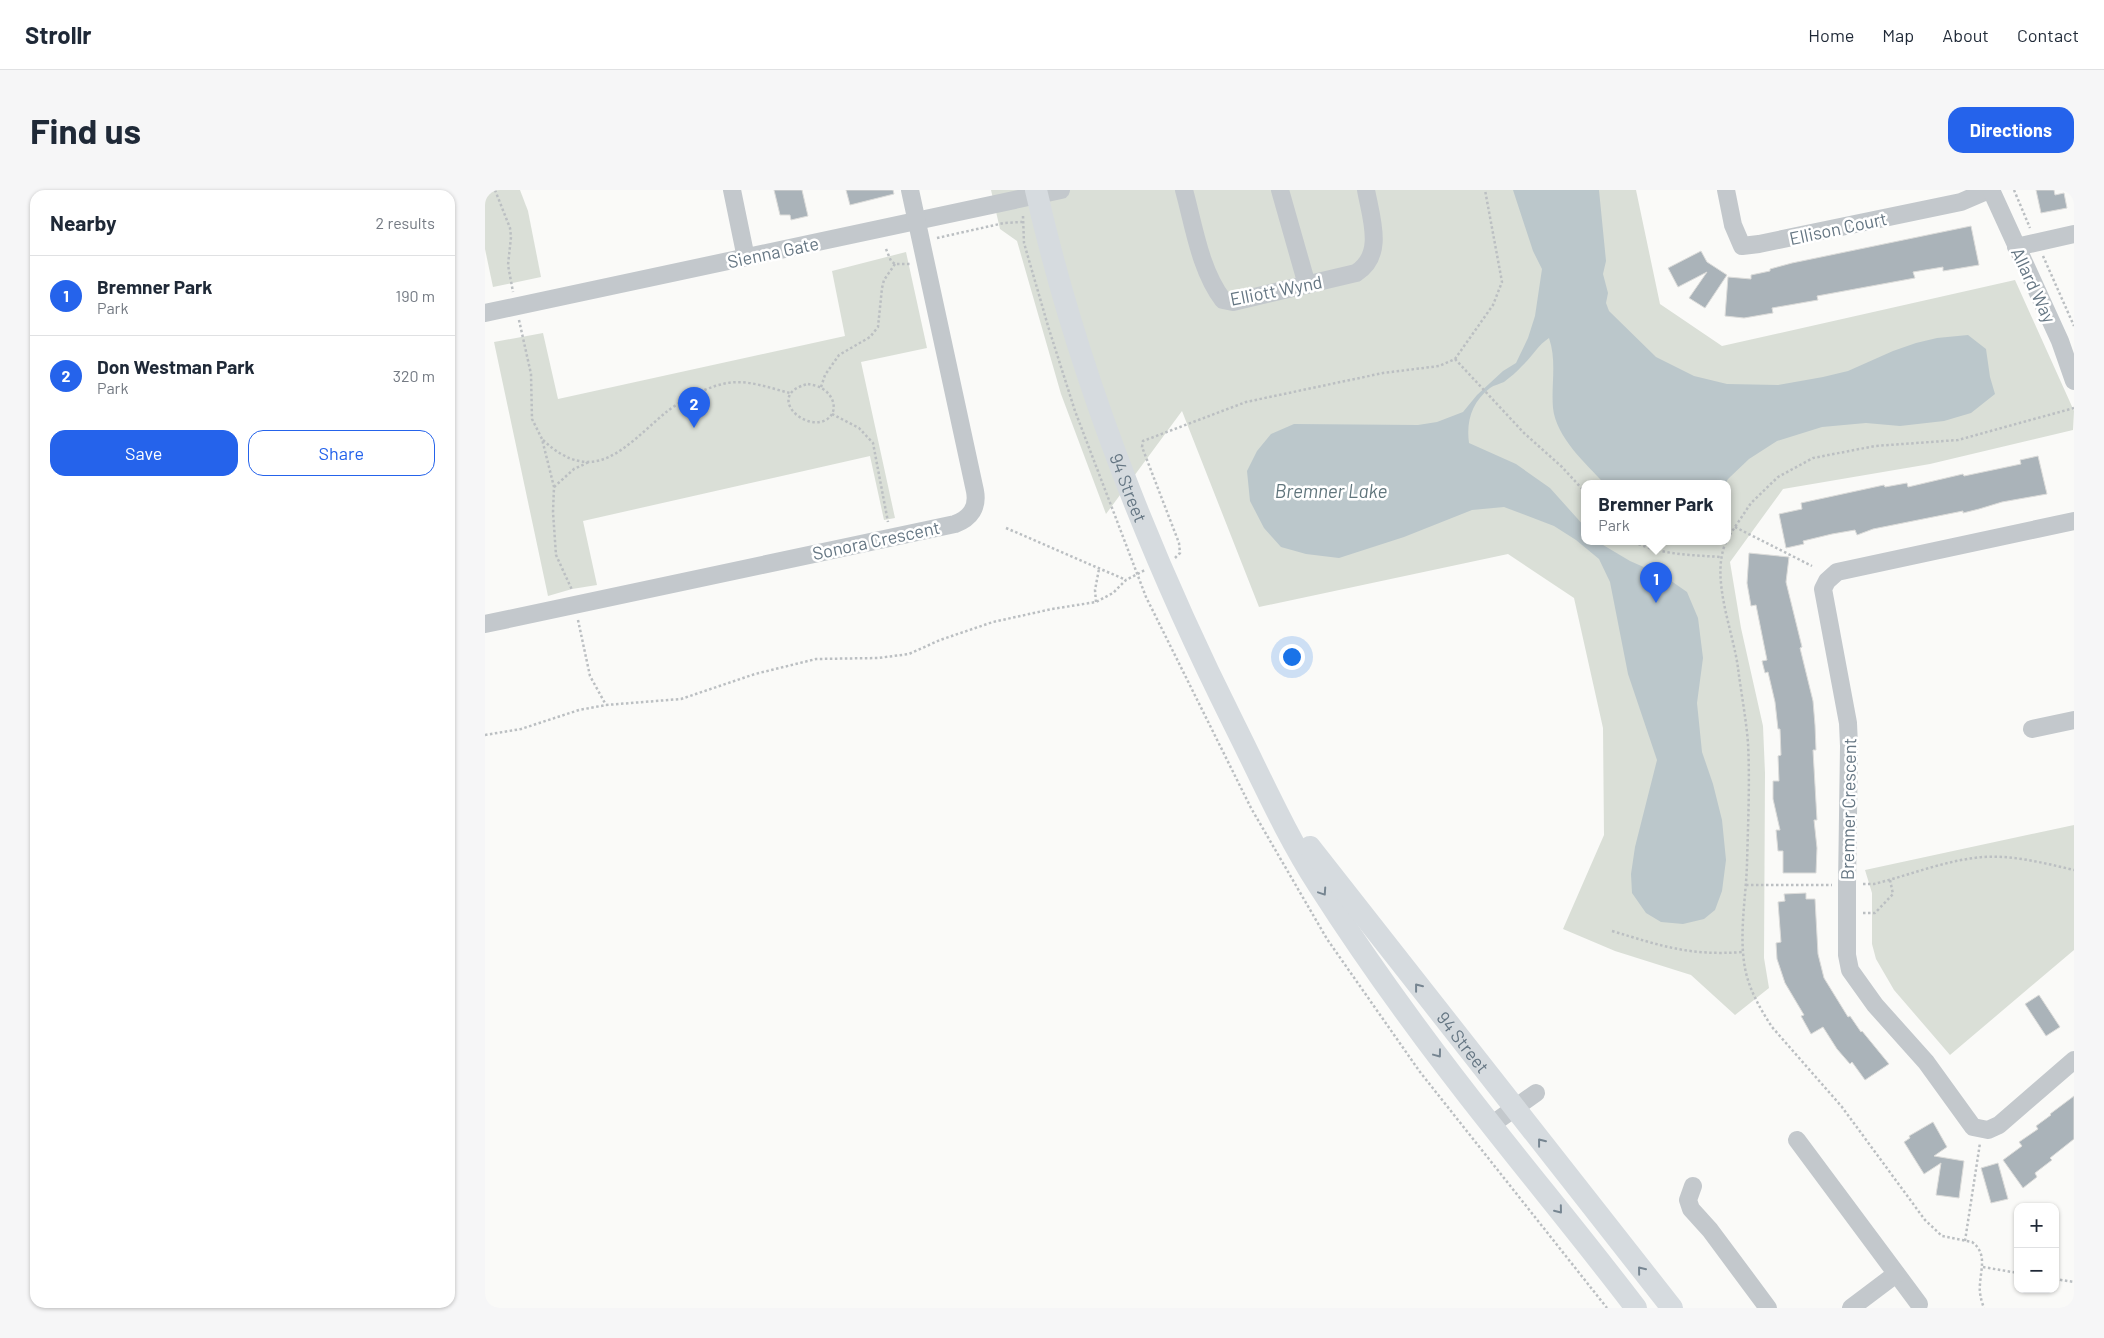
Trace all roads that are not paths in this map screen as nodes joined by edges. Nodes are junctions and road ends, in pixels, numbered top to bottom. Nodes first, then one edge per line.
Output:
1 (732, 190) edge
2 (910, 190) edge
3 (1061, 190) edge
4 (1184, 190) edge
5 (1280, 190) edge
6 (1366, 190) edge
7 (1726, 190) edge
8 (1990, 190) edge
9 (1036, 192) edge
10 (916, 221) junction
11 (2074, 234) edge
12 (2016, 247) junction
13 (746, 258) junction
14 (1307, 285) junction
15 (485, 313) edge
16 (2074, 381) edge
17 (2074, 521) edge
18 (485, 624) edge
19 (2074, 720) edge
20 (2032, 729) dead end
21 (1258, 772) junction
22 (2074, 1060) edge
23 (1536, 1093) dead end
24 (1515, 1109) junction
25 (1491, 1125) junction
26 (1797, 1140) dead end
27 (1693, 1186) dead end
28 (1896, 1274) junction
29 (1919, 1304) dead end
30 (1636, 1308) edge
31 (1672, 1308) edge
32 (1768, 1308) edge
33 (1851, 1308) edge

1 - 13 street
2 - 10 street, Sonora Crescent
3 - 9 street, Sienna Gate
4 - 14 street, Elliott Wynd
5 - 14 street
6 - 14 street, Elliott Wynd
7 - 8 street, Ellison Court
8 - 12 street, Allard Way
9 - 10 street, Sienna Gate
9 - 21 main road, 94 Street
10 - 13 street, Sienna Gate
10 - 18 street, Sonora Crescent
11 - 12 street
12 - 16 street, Allard Way
13 - 15 street, Sienna Gate
17 - 22 street, Bremner Crescent
19 - 20 street
24 -> 21 main road, 94 Street
21 -> 25 main road, 94 Street
23 - 24 street
24 - 25 street
31 -> 24 main road, 94 Street
25 -> 30 main road, 94 Street
26 - 28 street
27 - 32 street
28 - 29 street
28 - 33 street

